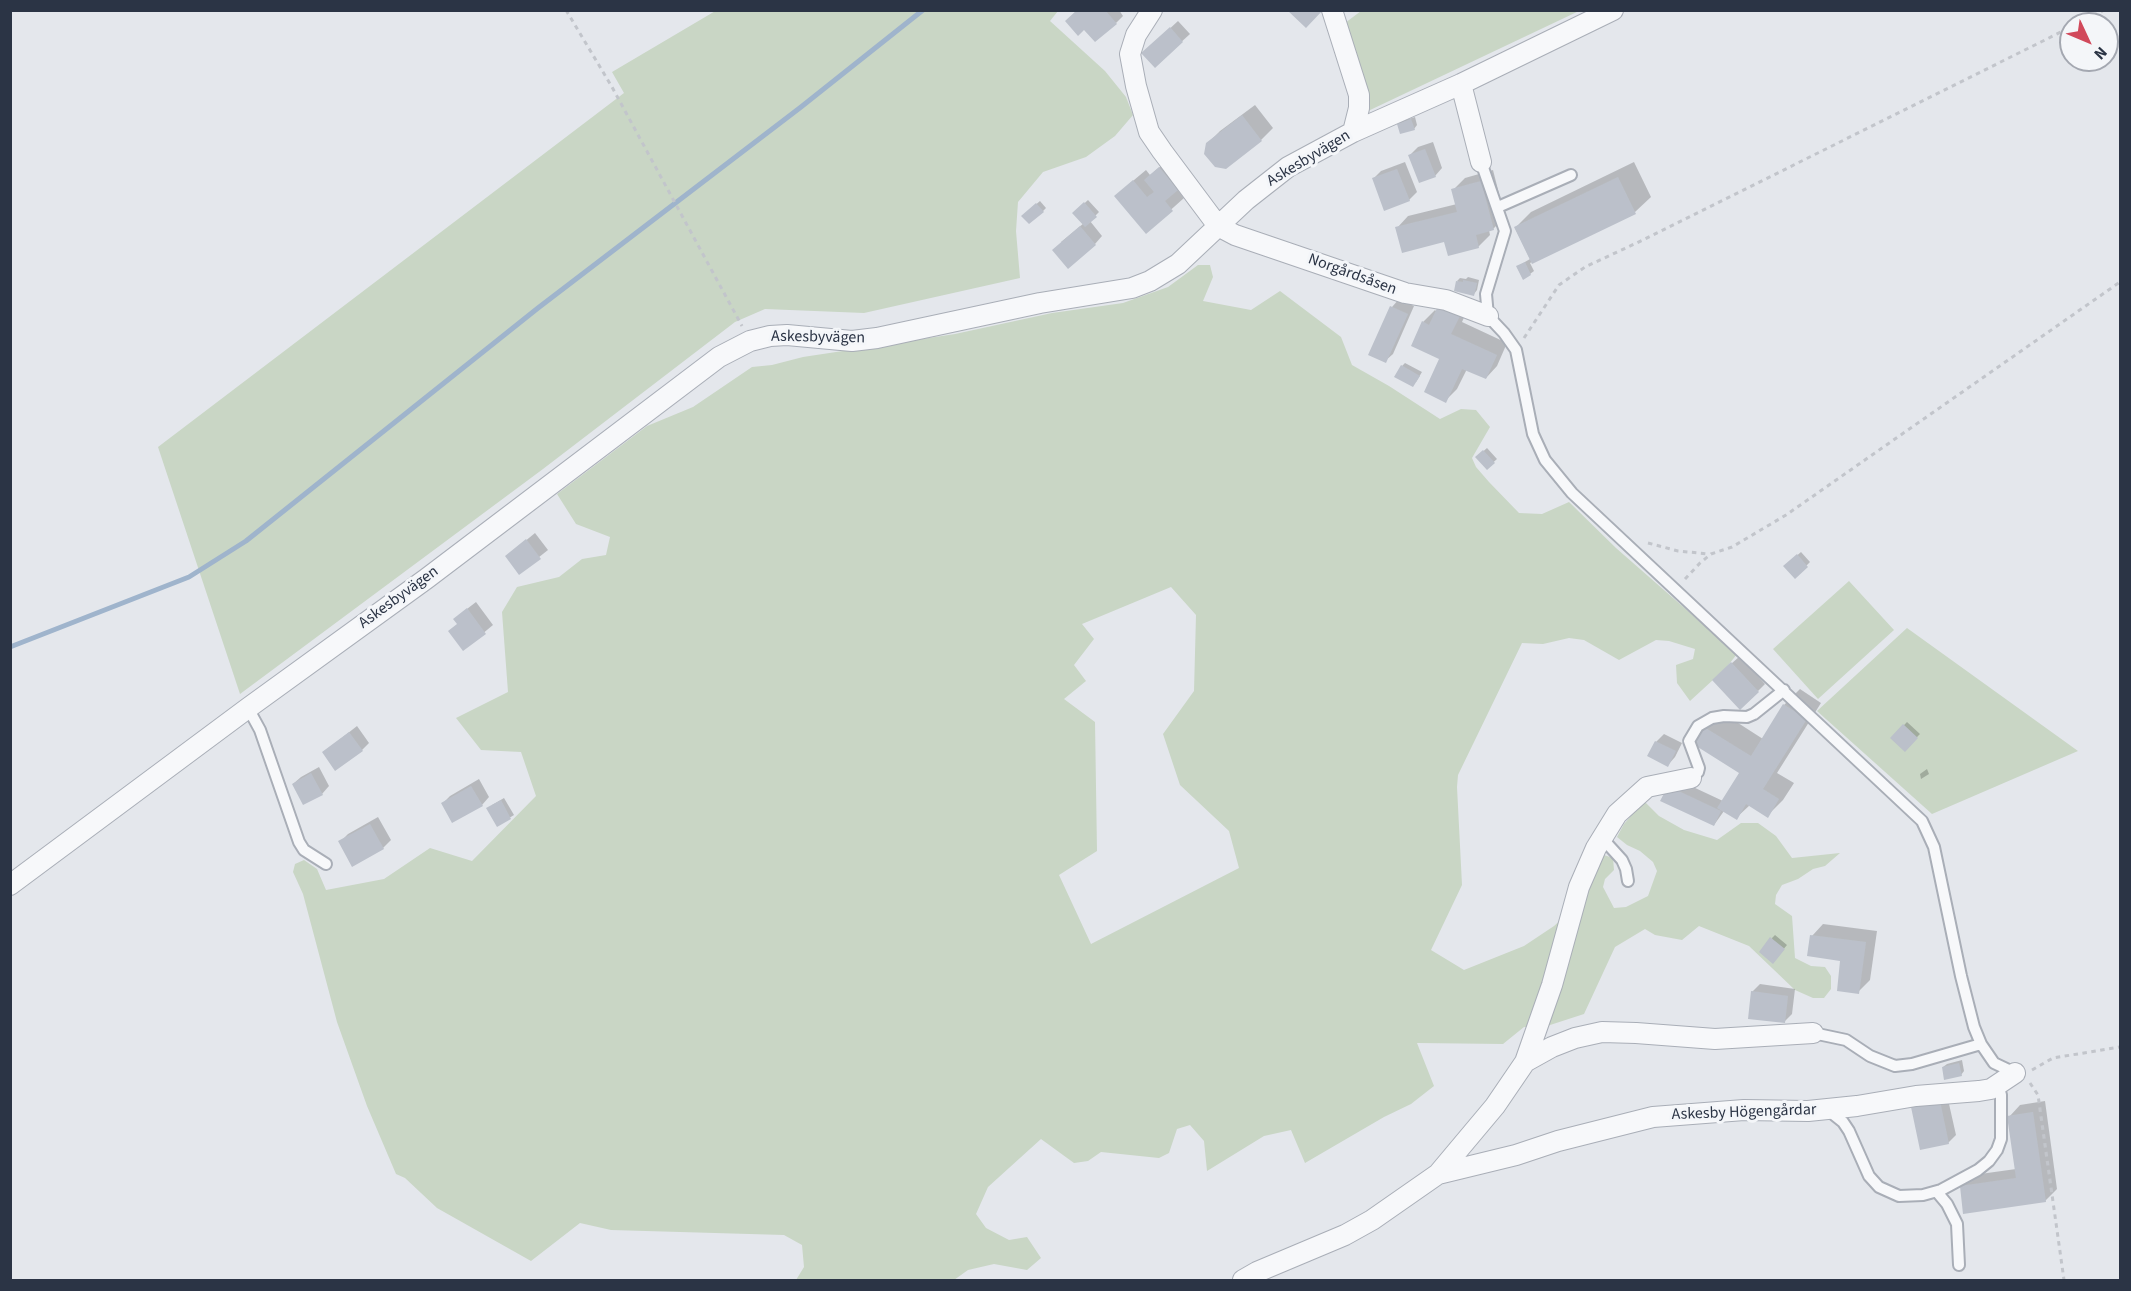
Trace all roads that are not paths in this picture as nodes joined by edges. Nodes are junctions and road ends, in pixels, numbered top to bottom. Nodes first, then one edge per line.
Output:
1 (1152, 10) edge
2 (1332, 10) edge
3 (1613, 10) edge
4 (1461, 84) junction
5 (1353, 132) junction
6 (1481, 162) joint
7 (1570, 175) dead end
8 (1498, 207) junction
9 (1218, 226) junction
10 (1488, 316) junction
11 (1784, 690) junction
12 (248, 708) junction
13 (1691, 778) joint
14 (1602, 838) junction
15 (326, 864) dead end
16 (1628, 881) dead end
17 (10, 885) edge
18 (1813, 1033) joint
19 (1981, 1044) junction
20 (1525, 1062) junction
21 (2015, 1073) joint
22 (1998, 1085) junction
23 (1822, 1110) junction
24 (1438, 1174) junction
25 (1937, 1192) junction
26 (1959, 1265) dead end
27 (1243, 1281) edge

1 - 9 street
2 - 5 street
3 - 4 street, Askesbyvägen
4 - 5 street, Askesbyvägen
4 - 6 street
5 - 9 street, Askesbyvägen
6 - 8 lane
7 - 8 lane
8 - 10 lane
9 - 10 street, Norgårdsåsen
9 - 12 street, Askesbyvägen
10 - 11 lane
11 - 13 lane
11 - 19 lane
12 - 15 lane
12 - 17 street, Askesbyvägen
13 - 14 street, Askesby Högengårdar
14 - 16 lane
14 - 20 street, Askesby Högengårdar
18 - 19 lane
18 - 20 street, Askesby Högengårdar
19 - 21 lane
20 - 24 street, Askesby Högengårdar
21 - 22 street, Askesby Högengårdar
22 - 23 street, Askesby Högengårdar
22 - 25 lane
23 - 24 street, Askesby Högengårdar
23 - 25 lane
24 - 27 street, Askesby Högengårdar
25 - 26 lane

